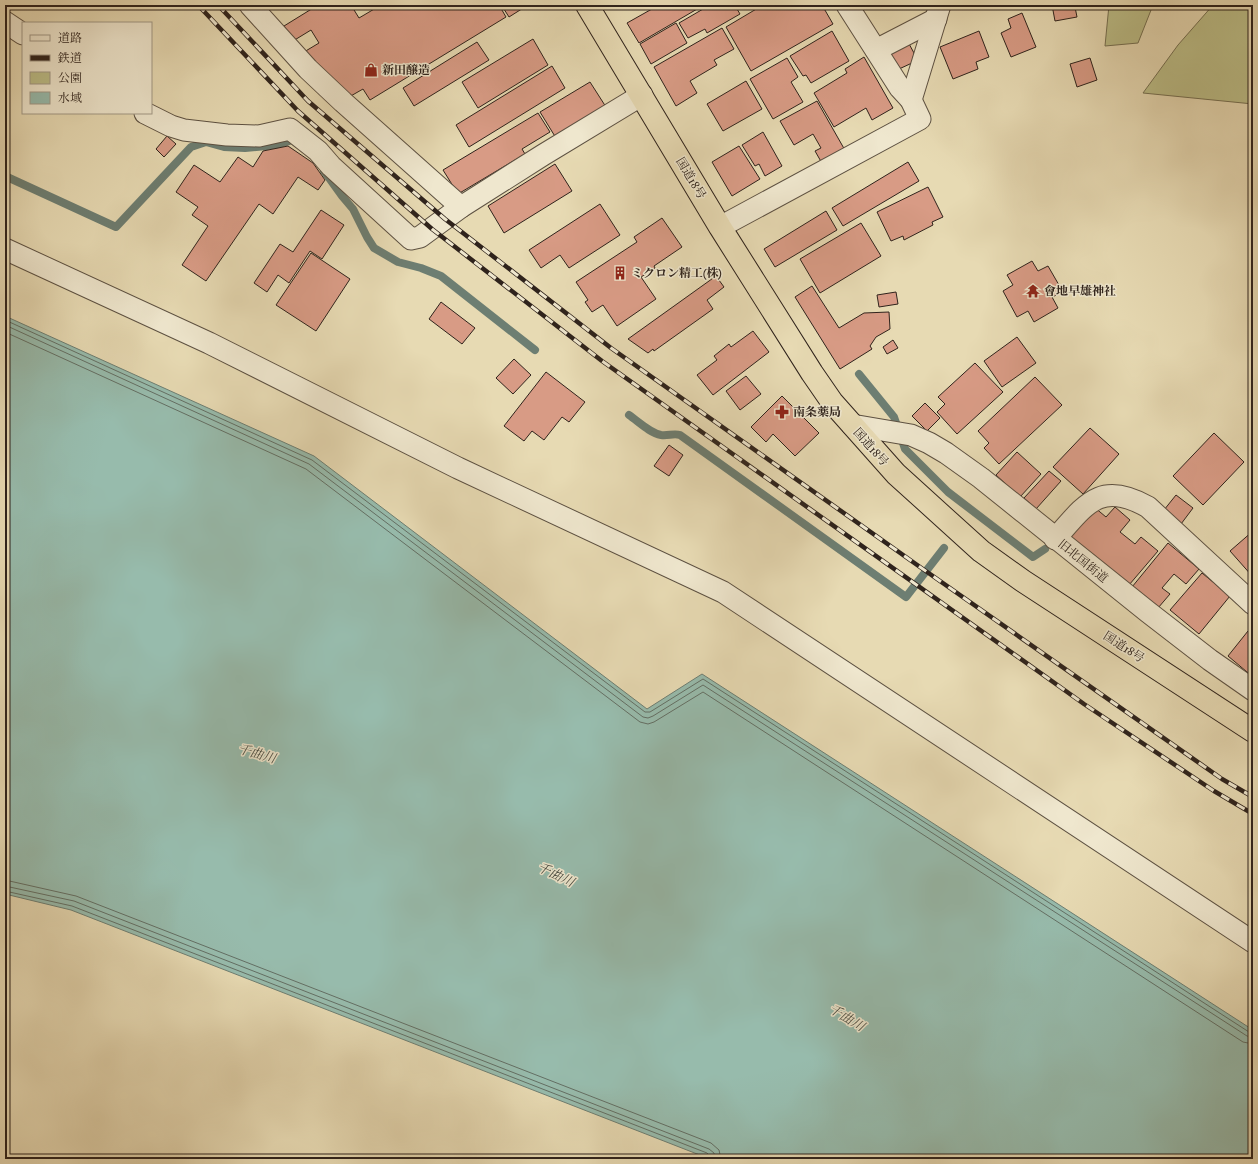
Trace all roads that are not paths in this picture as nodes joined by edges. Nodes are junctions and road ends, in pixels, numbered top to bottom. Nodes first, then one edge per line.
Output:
1 (250, 5) edge
2 (588, 5) edge
3 (847, 5) edge
4 (938, 12) edge
5 (5, 22) edge
6 (22, 33) edge
7 (876, 50) junction
8 (642, 95) junction
9 (911, 100) junction
10 (147, 114) edge
11 (461, 207) junction
12 (720, 227) junction
13 (5, 249) edge
14 (852, 425) junction
15 (1055, 539) junction
16 (1253, 604) edge
17 (1253, 690) edge
18 (1253, 731) edge
19 (1253, 942) edge

1 - 11 street
2 - 8 highway, 国道18号
3 - 7 street
4 - 7 street
4 - 9 street
5 - 6 street
7 - 9 street
8 - 11 street
8 - 12 highway, 国道18号
9 - 12 street
10 - 11 street
12 - 14 highway, 国道18号
13 - 19 street
14 - 15 street, 旧北国街道
14 - 18 highway, 国道18号
15 - 16 street
15 - 17 street, 旧北国街道

